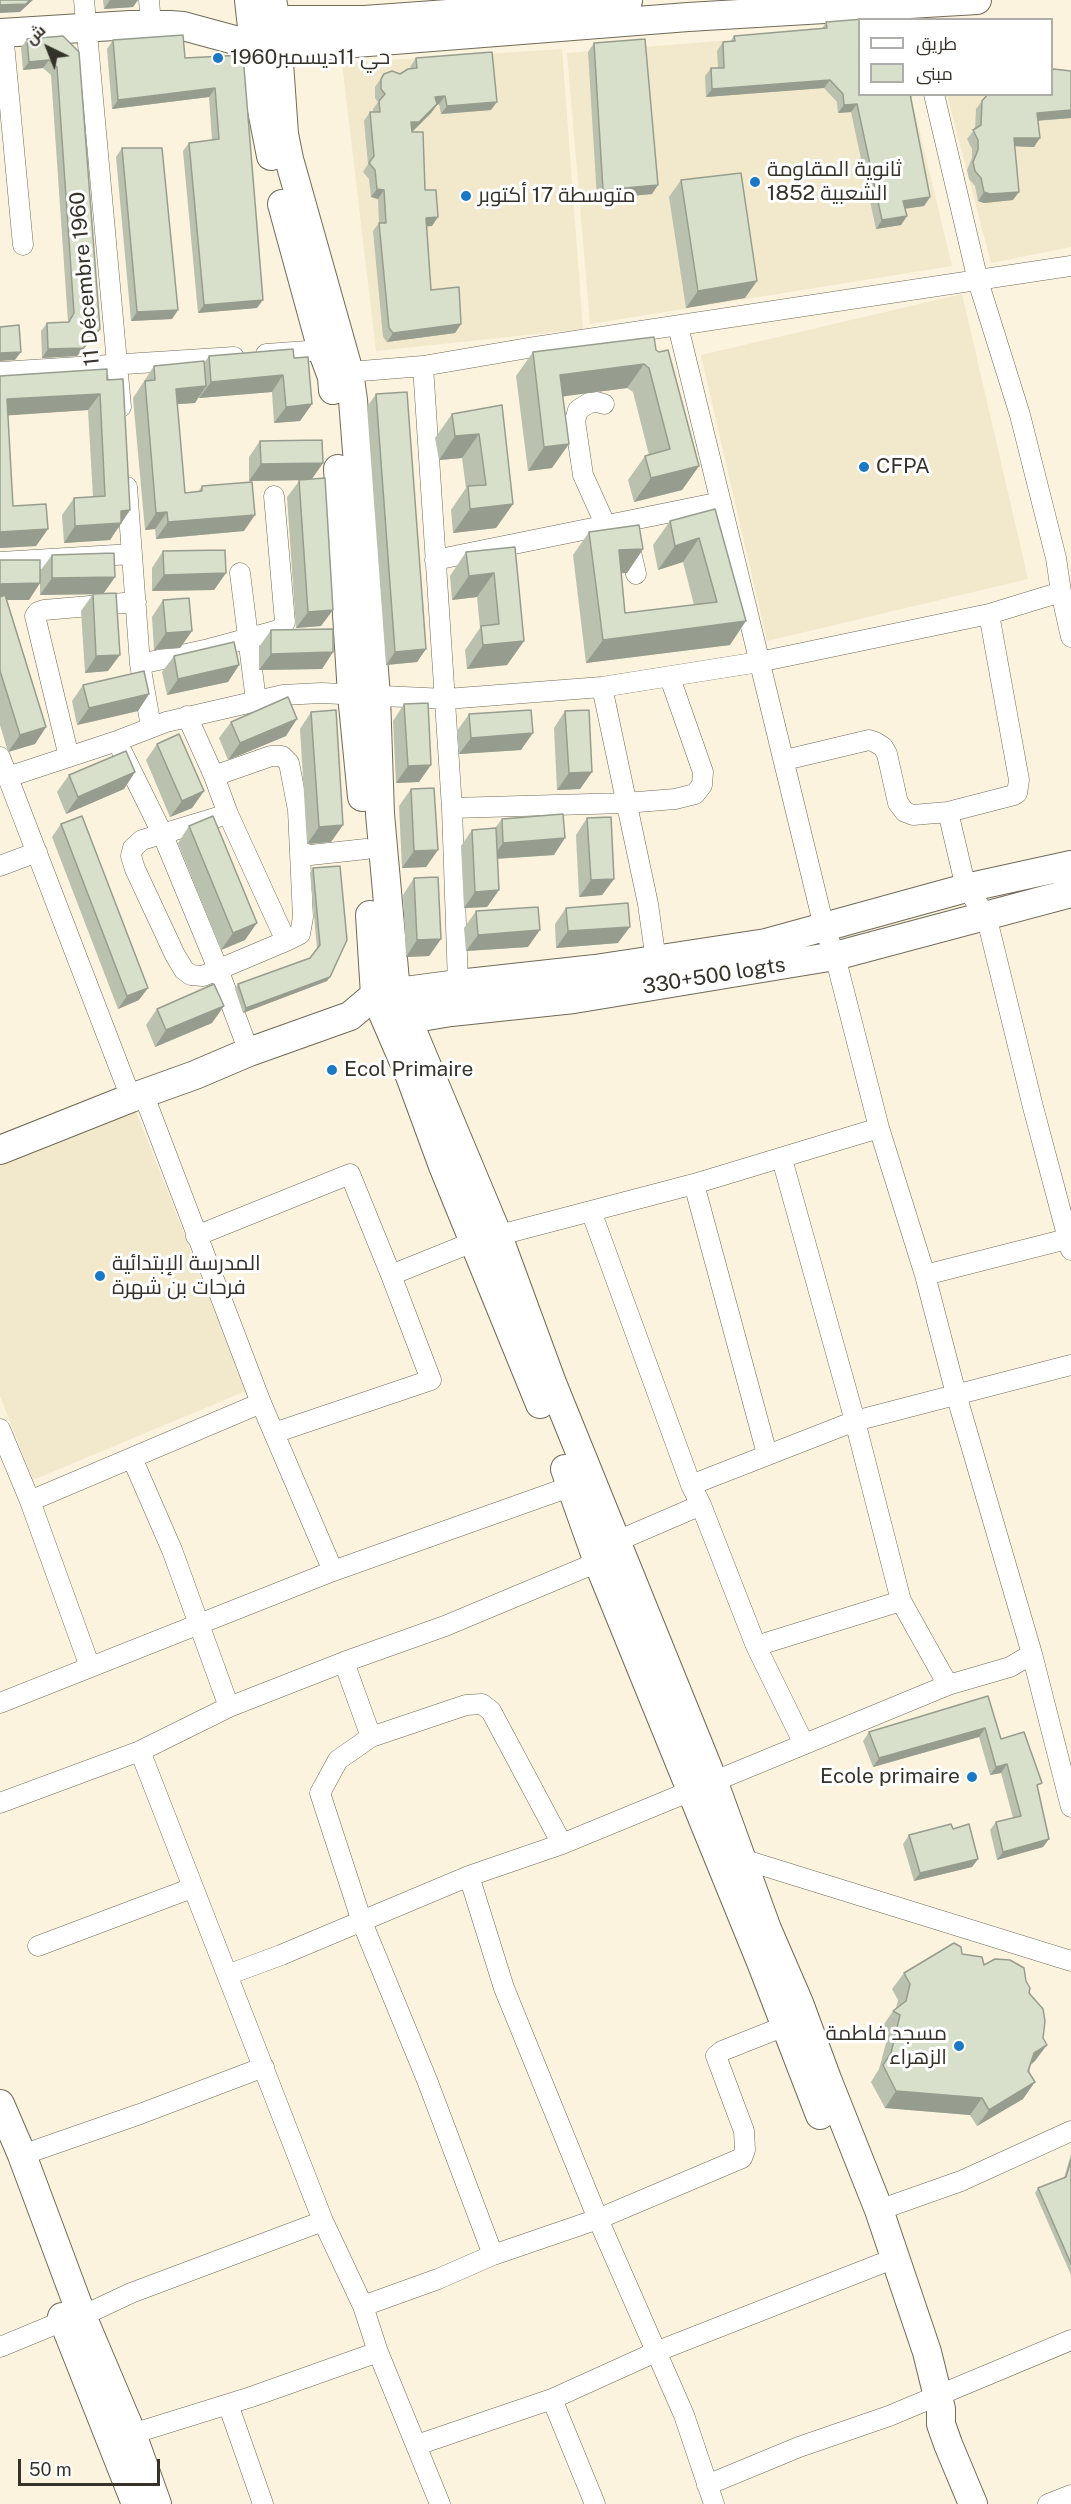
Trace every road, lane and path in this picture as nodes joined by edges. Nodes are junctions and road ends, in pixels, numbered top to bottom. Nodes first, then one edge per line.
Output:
1 (648, 0) edge
2 (977, 0) edge
3 (913, 8) edge
4 (363, 10) edge
5 (150, 12) edge
6 (537, 12) edge
7 (85, 14) edge
8 (263, 22) edge
9 (2, 33) edge
10 (934, 96) edge
11 (23, 245) dead end
12 (1071, 266) edge
13 (978, 281) junction
14 (678, 326) junction
15 (322, 350) junction
16 (117, 366) junction
17 (423, 366) junction
18 (0, 372) edge
19 (340, 374) junction
20 (604, 404) dead end
21 (123, 429) edge
22 (125, 463) edge
23 (274, 496) dead end
24 (721, 502) junction
25 (615, 524) junction
26 (132, 554) junction
27 (1063, 557) edge
28 (435, 560) junction
29 (0, 562) edge
30 (240, 573) dead end
31 (636, 574) edge
32 (1060, 592) junction
33 (136, 602) junction
34 (989, 614) junction
35 (1071, 637) edge
36 (248, 638) junction
37 (759, 662) junction
38 (140, 664) junction
39 (670, 678) junction
40 (602, 687) junction
41 (364, 695) junction
42 (446, 699) junction
43 (256, 701) junction
44 (187, 716) junction
45 (151, 727) junction
46 (117, 741) junction
47 (0, 757) edge
48 (69, 757) junction
49 (785, 760) junction
50 (214, 776) junction
51 (8, 777) junction
52 (625, 802) junction
53 (452, 808) junction
54 (948, 812) junction
55 (228, 814) junction
56 (162, 833) junction
57 (366, 849) junction
58 (37, 852) junction
59 (302, 856) junction
60 (0, 866) edge
61 (1071, 866) edge
62 (966, 888) junction
63 (1071, 893) edge
64 (986, 915) junction
65 (824, 927) junction
66 (286, 941) junction
67 (835, 956) junction
68 (656, 961) junction
69 (218, 969) junction
70 (458, 984) junction
71 (386, 994) junction
72 (350, 1016) junction
73 (397, 1021) junction
74 (249, 1052) junction
75 (137, 1095) junction
76 (879, 1128) junction
77 (0, 1150) edge
78 (782, 1159) junction
79 (694, 1184) junction
80 (591, 1211) junction
81 (196, 1236) junction
82 (485, 1239) junction
83 (1070, 1242) edge
84 (391, 1275) junction
85 (924, 1275) junction
86 (1071, 1365) edge
87 (956, 1394) junction
88 (261, 1403) junction
89 (855, 1421) junction
90 (0, 1429) edge
91 (274, 1433) junction
92 (767, 1454) junction
93 (132, 1458) junction
94 (691, 1485) junction
95 (572, 1486) junction
96 (30, 1501) junction
97 (701, 1505) junction
98 (607, 1552) junction
99 (333, 1571) junction
100 (902, 1601) junction
101 (197, 1624) junction
102 (756, 1646) junction
103 (1032, 1654) junction
104 (344, 1662) junction
105 (90, 1666) junction
106 (948, 1685) junction
107 (0, 1704) edge
108 (229, 1707) junction
109 (371, 1737) junction
110 (804, 1744) junction
111 (140, 1751) junction
112 (703, 1787) junction
113 (0, 1803) edge
114 (1071, 1807) edge
115 (562, 1844) junction
116 (742, 1859) junction
117 (469, 1876) junction
118 (192, 1888) junction
119 (362, 1922) junction
120 (38, 1946) dead end
121 (1071, 1961) edge
122 (227, 1975) junction
123 (787, 2013) junction
124 (264, 2067) junction
125 (0, 2104) edge
126 (1071, 2131) edge
127 (11, 2154) edge
128 (879, 2210) junction
129 (598, 2219) junction
130 (323, 2221) junction
131 (493, 2255) junction
132 (880, 2264) junction
133 (363, 2306) junction
134 (73, 2318) junction
135 (1071, 2340) edge
136 (0, 2347) edge
137 (658, 2351) junction
138 (378, 2352) junction
139 (552, 2399) junction
140 (228, 2404) junction
141 (935, 2407) junction
142 (132, 2434) junction
143 (417, 2445) junction
144 (707, 2485) junction
145 (1071, 2495) edge
146 (136, 2504) edge
147 (157, 2504) edge
148 (263, 2504) edge
149 (440, 2504) edge
150 (595, 2504) edge
151 (714, 2504) edge
152 (973, 2504) edge
153 (1048, 2504) edge

1 - 6 street
2 - 3 street
3 - 6 street
4 - 6 street
4 - 8 street
5 - 7 street
5 - 8 street
6 - 8 street
7 - 9 street
7 - 16 street, 11 Décembre 1960
8 - 15 street
8 - 19 street
9 - 11 street
10 - 13 street
12 - 13 street
13 - 14 street
13 - 27 street
14 - 17 street
14 - 24 street
15 - 16 street
15 - 19 street
16 - 18 street
16 - 21 street, 11 Décembre 1960
17 - 19 street
17 - 28 street
19 - 41 street
20 - 25 street
22 - 26 street
23 - 36 street
24 - 25 street
24 - 37 street
25 - 28 street
25 - 31 street
26 - 29 street
26 - 33 street
27 - 32 street
28 - 42 street
30 - 36 street
32 - 34 street
32 - 35 street
33 - 38 street
33 - 48 street
34 - 37 street
34 - 54 street
36 - 38 street
36 - 43 street
37 - 39 street
37 - 49 street
38 - 45 street
39 - 40 street
39 - 52 street
40 - 42 street
40 - 52 street
41 - 42 street
41 - 43 street
41 - 57 street
41 - 71 street
42 - 53 street
43 - 44 street
44 - 45 street
44 - 50 street
45 - 46 street
46 - 48 street
46 - 56 street
47 - 51 street
48 - 51 street
49 - 54 street
49 - 65 street
50 - 55 street
50 - 59 street
51 - 58 street
52 - 53 street
52 - 68 street
53 - 70 street
54 - 62 street
55 - 56 street
55 - 66 street
56 - 69 street
56 - 69 street
57 - 59 street
57 - 71 street
58 - 60 street
58 - 75 street
59 - 66 street
61 - 62 street
62 - 64 street
62 - 65 street
63 - 64 street, 330+500 logts
64 - 67 street, 330+500 logts
64 - 83 street
65 - 67 street
65 - 68 street
66 - 69 street
67 - 73 street, 330+500 logts
67 - 76 street
68 - 70 street
69 - 74 street
70 - 71 street
71 - 72 street
71 - 73 street
72 - 73 street, 330+500 logts
72 - 74 street
73 - 82 street
74 - 75 street
75 - 77 street
75 - 81 street
76 - 78 street
76 - 85 street
78 - 79 street
78 - 89 street
79 - 80 street
79 - 92 street
80 - 82 street
80 - 94 street
81 - 84 street
81 - 88 street
82 - 84 street
82 - 95 street
82 - 98 street
83 - 85 street
84 - 91 street
85 - 87 street
86 - 87 street
87 - 89 street
87 - 103 street
88 - 91 street
88 - 93 street
89 - 92 street
89 - 100 street
90 - 96 street
91 - 99 street
92 - 94 street
93 - 96 street
93 - 101 street
94 - 97 street
95 - 98 street
95 - 99 street
96 - 105 street
97 - 98 street
97 - 102 street
98 - 104 street
98 - 112 street
99 - 101 street
100 - 102 street
100 - 106 street
101 - 105 street
101 - 108 street
102 - 110 street
103 - 106 street
103 - 114 street
104 - 108 street
104 - 109 street
105 - 107 street
106 - 110 street
108 - 111 street
109 - 115 street
109 - 119 street
110 - 112 street
111 - 113 street
111 - 118 street
112 - 115 street
112 - 116 street
112 - 123 street
115 - 117 street
116 - 121 street
116 - 123 street
117 - 119 street
117 - 129 street
118 - 120 street
118 - 122 street
119 - 122 street
119 - 131 street
122 - 124 street
123 - 128 street
123 - 129 street
123 - 132 street
124 - 127 street
124 - 130 street
125 - 127 street
126 - 128 street
127 - 134 street
128 - 141 street
129 - 131 street
129 - 137 street
130 - 133 street
130 - 134 street
131 - 133 street
132 - 137 street
132 - 141 street
133 - 138 street
134 - 136 street
134 - 142 street
134 - 146 street
135 - 141 street
137 - 139 street
137 - 144 street
138 - 140 street
138 - 143 street
139 - 143 street
139 - 150 street
140 - 142 street
140 - 148 street
141 - 144 street
141 - 152 street
142 - 147 street
143 - 149 street
144 - 151 street
145 - 153 street

